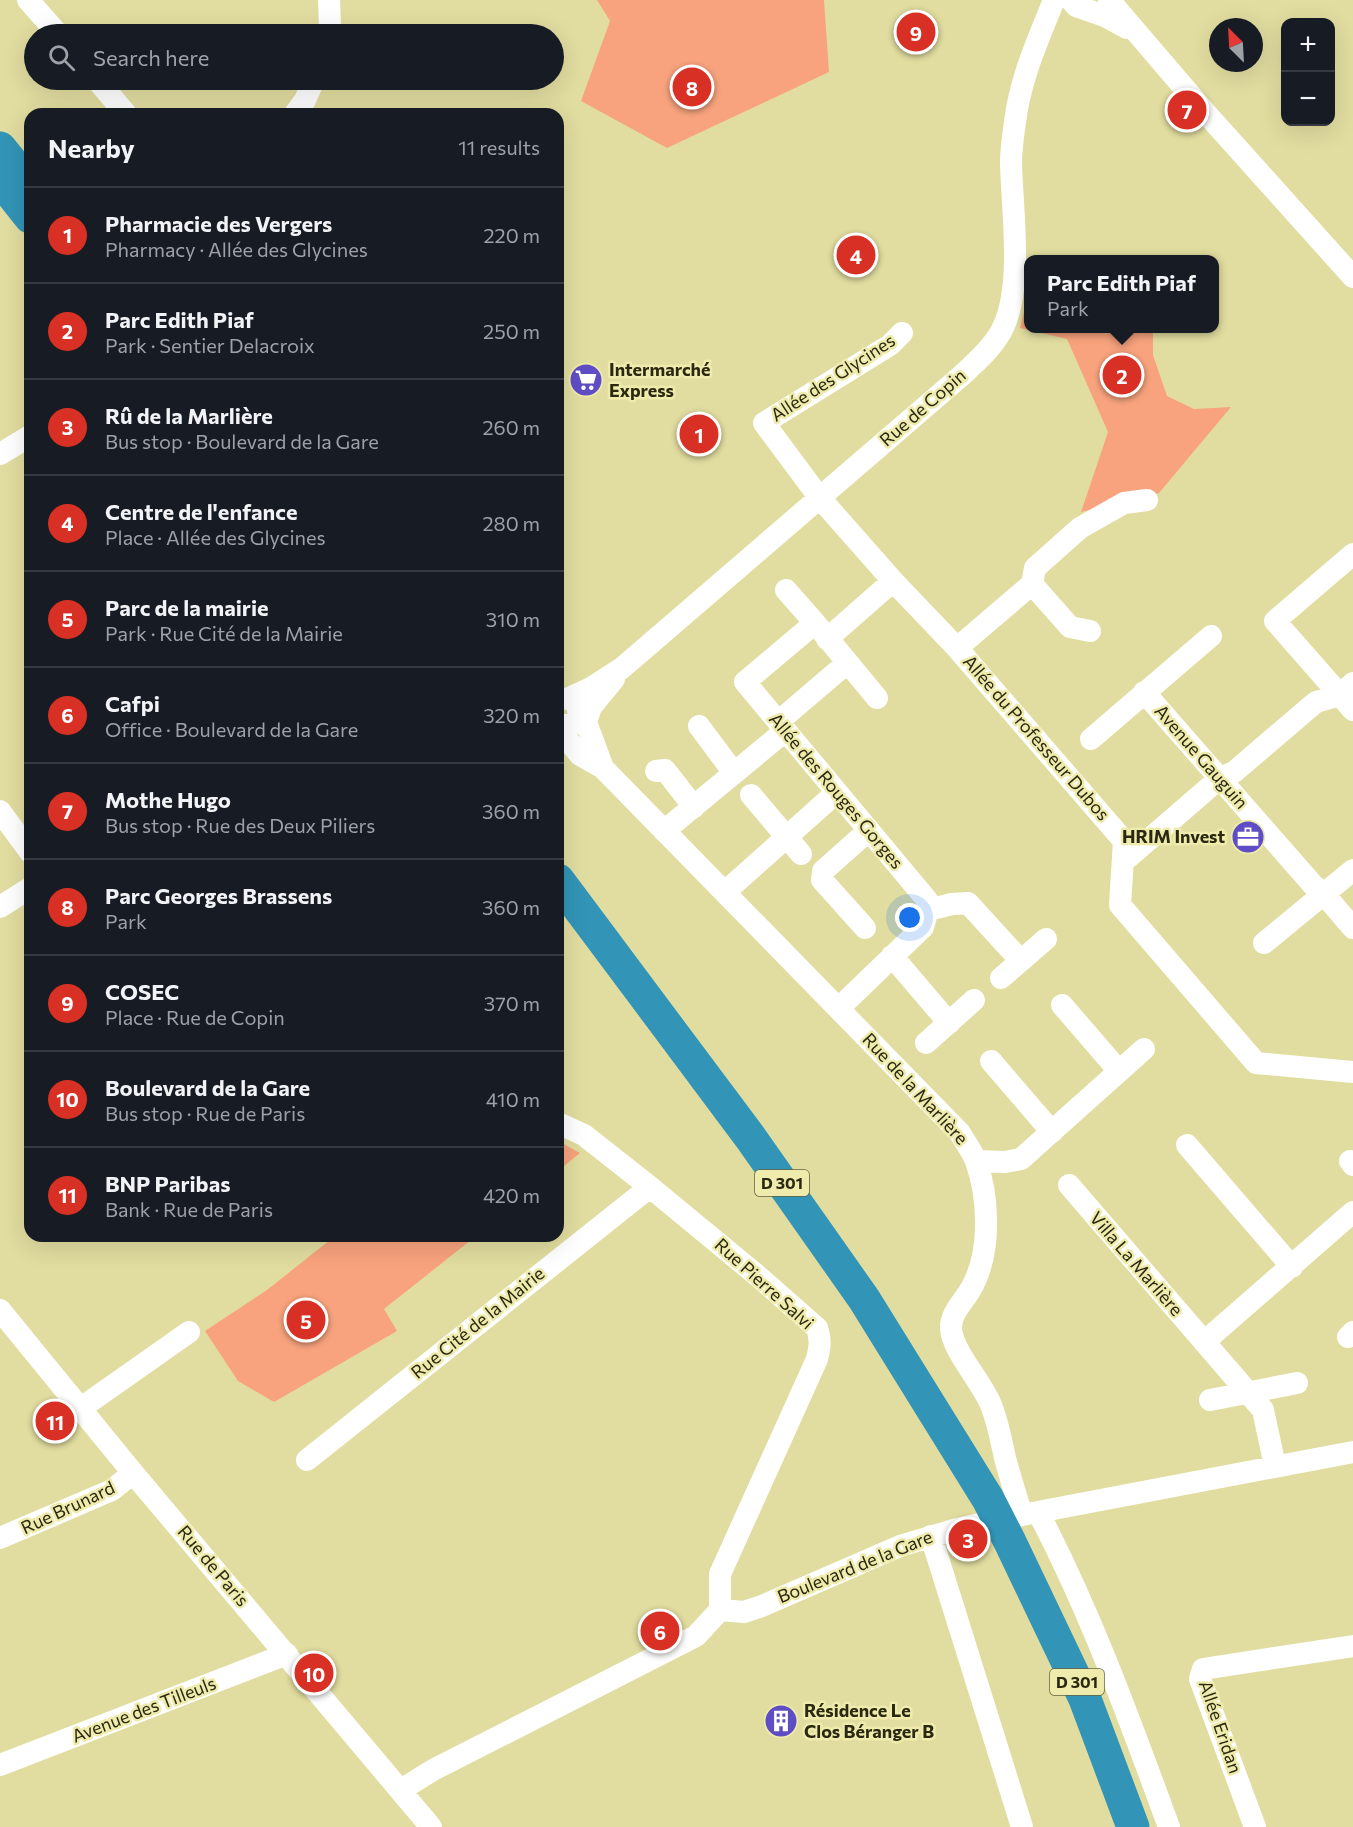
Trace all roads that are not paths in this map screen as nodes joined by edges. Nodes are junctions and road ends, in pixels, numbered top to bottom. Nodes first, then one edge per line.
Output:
1 (28, 0) edge
2 (329, 0) edge
3 (1054, 0) edge
4 (1109, 0) edge
5 (1075, 2) edge
6 (49, 24) edge
7 (330, 24) edge
8 (1138, 35) junction
9 (1035, 49) junction
10 (106, 90) edge
11 (310, 90) edge
12 (121, 108) edge
13 (299, 108) edge
14 (0, 148) edge
15 (24, 178) edge
16 (0, 179) edge
17 (24, 209) edge
18 (1353, 277) edge
19 (902, 333) dead end
20 (764, 423) joint
21 (24, 440) edge
22 (0, 454) edge
23 (819, 497) junction
24 (1147, 500) dead end
25 (1353, 554) edge
26 (893, 581) junction
27 (1032, 584) junction
28 (786, 590) dead end
29 (1090, 630) dead end
30 (821, 631) junction
31 (1211, 636) dead end
32 (957, 648) junction
33 (847, 663) junction
34 (622, 668) junction
35 (1144, 692) junction
36 (564, 694) edge
37 (564, 696) edge
38 (1349, 696) edge
39 (876, 698) dead end
40 (586, 722) junction
41 (564, 725) edge
42 (699, 726) dead end
43 (782, 726) junction
44 (564, 734) edge
45 (1090, 739) dead end
46 (603, 768) junction
47 (656, 771) dead end
48 (734, 773) junction
49 (1220, 778) junction
50 (837, 792) junction
51 (751, 795) dead end
52 (694, 807) junction
53 (0, 811) edge
54 (869, 830) junction
55 (664, 831) junction
56 (24, 844) edge
57 (794, 846) junction
58 (1123, 862) junction
59 (1353, 870) edge
60 (564, 888) edge
61 (24, 892) edge
62 (725, 892) junction
63 (1324, 894) junction
64 (928, 905) junction
65 (0, 907) edge
66 (564, 921) edge
67 (865, 927) dead end
68 (1353, 928) edge
69 (1046, 939) dead end
70 (1264, 943) dead end
71 (892, 956) junction
72 (1021, 961) junction
73 (1001, 978) dead end
74 (974, 1000) dead end
75 (1062, 1005) dead end
76 (838, 1008) junction
77 (949, 1023) junction
78 (926, 1043) dead end
79 (1144, 1049) dead end
80 (991, 1061) dead end
81 (1119, 1071) junction
82 (1353, 1072) edge
83 (564, 1125) edge
84 (1052, 1132) junction
85 (1187, 1145) dead end
86 (976, 1161) junction
87 (1069, 1185) dead end
88 (650, 1186) junction
89 (1353, 1212) edge
90 (1292, 1267) junction
91 (0, 1310) edge
92 (189, 1332) dead end
93 (1204, 1342) junction
94 (1297, 1383) dead end
95 (1247, 1392) junction
96 (1210, 1400) dead end
97 (81, 1408) junction
98 (1353, 1452) edge
99 (307, 1460) dead end
100 (1275, 1466) junction
101 (133, 1473) junction
102 (977, 1501) junction
103 (1015, 1528) junction
104 (931, 1536) junction
105 (0, 1538) edge
106 (720, 1610) junction
107 (1353, 1646) edge
108 (286, 1654) junction
109 (0, 1765) edge
110 (401, 1790) junction
111 (426, 1825) edge
112 (1022, 1827) edge
113 (1112, 1827) edge
114 (1133, 1827) edge
115 (1169, 1827) edge
116 (1255, 1827) edge

1 - 6 street
2 - 7 street
3 - 9 street, Rue de Copin
4 - 8 street
5 - 8 street
5 - 9 street
8 - 18 street
9 - 23 street, Rue de Copin
10 - 12 street
11 - 13 street
14 - 15 highway
16 - 17 highway
19 - 20 street, Allée des Glycines
20 - 23 street, Allée du Professeur Dubos
21 - 22 street
23 - 26 street, Allée du Professeur Dubos
23 - 34 street, Rue de Copin
24 - 27 street
25 - 38 street
26 - 30 street
26 - 32 street, Allée du Professeur Dubos
27 - 29 street
27 - 32 street
28 - 30 street
30 - 33 street
30 - 43 street, Allée des Rouges Gorges
31 - 35 street
32 - 58 street, Allée du Professeur Dubos
33 - 39 street
33 - 43 street
34 - 36 street, Rue de Copin
34 - 40 street, Rue de Copin
35 - 45 street
35 - 49 street, Avenue Gauguin
37 - 40 street, Rue de la Marlière
38 - 49 street
40 - 41 street
40 - 46 street, Rue de la Marlière
42 - 48 street
43 - 48 street
43 - 50 street, Allée des Rouges Gorges
44 - 46 street, Rue de la Marlière
46 - 55 street, Rue de la Marlière
47 - 52 street
48 - 52 street
49 - 58 street
49 - 63 street, Avenue Gauguin
50 - 54 street, Allée des Rouges Gorges
50 - 57 street
51 - 57 street
52 - 55 street
53 - 56 street
54 - 64 street, Allée des Rouges Gorges
54 - 67 street
55 - 62 street, Rue de la Marlière
57 - 62 street
58 - 82 street, Allée du Professeur Dubos
59 - 63 street
60 - 102 highway, D 301
61 - 65 street
62 - 76 street, Rue de la Marlière
63 - 68 street, Avenue Gauguin
63 - 70 street
64 - 71 street
64 - 72 street
66 - 102 highway, D 301
69 - 72 street
71 - 76 street
71 - 77 street
72 - 73 street
74 - 77 street
75 - 81 street
76 - 86 street, Rue de la Marlière
77 - 78 street
79 - 81 street
80 - 84 street
81 - 84 street
83 - 88 street, Rue Pierre Salvi
84 - 86 street
85 - 90 street
86 - 103 street, Rue de la Marlière
87 - 93 street, Villa La Marlière
88 - 99 street, Rue Cité de la Mairie
88 - 106 street, Rue Pierre Salvi
89 - 90 street
90 - 93 street
91 - 97 street, Rue de Paris
92 - 97 street
93 - 95 street, Villa La Marlière
94 - 95 street
95 - 96 street
95 - 100 street, Villa La Marlière
97 - 101 street, Rue de Paris
98 - 100 street, Boulevard de la Gare
100 - 103 street, Boulevard de la Gare
101 - 105 street, Rue Brunard
101 - 108 street, Rue de Paris
102 - 103 highway, D 301
103 - 104 street, Boulevard de la Gare
103 - 113 highway, D 301
103 - 114 highway, D 301
103 - 115 street, Rue de la Marlière
104 - 106 street, Boulevard de la Gare
104 - 112 street
106 - 110 street
107 - 116 street, Allée Eridan
108 - 109 street, Avenue des Tilleuls
108 - 110 street, Rue de Paris
110 - 111 street, Rue de Paris

